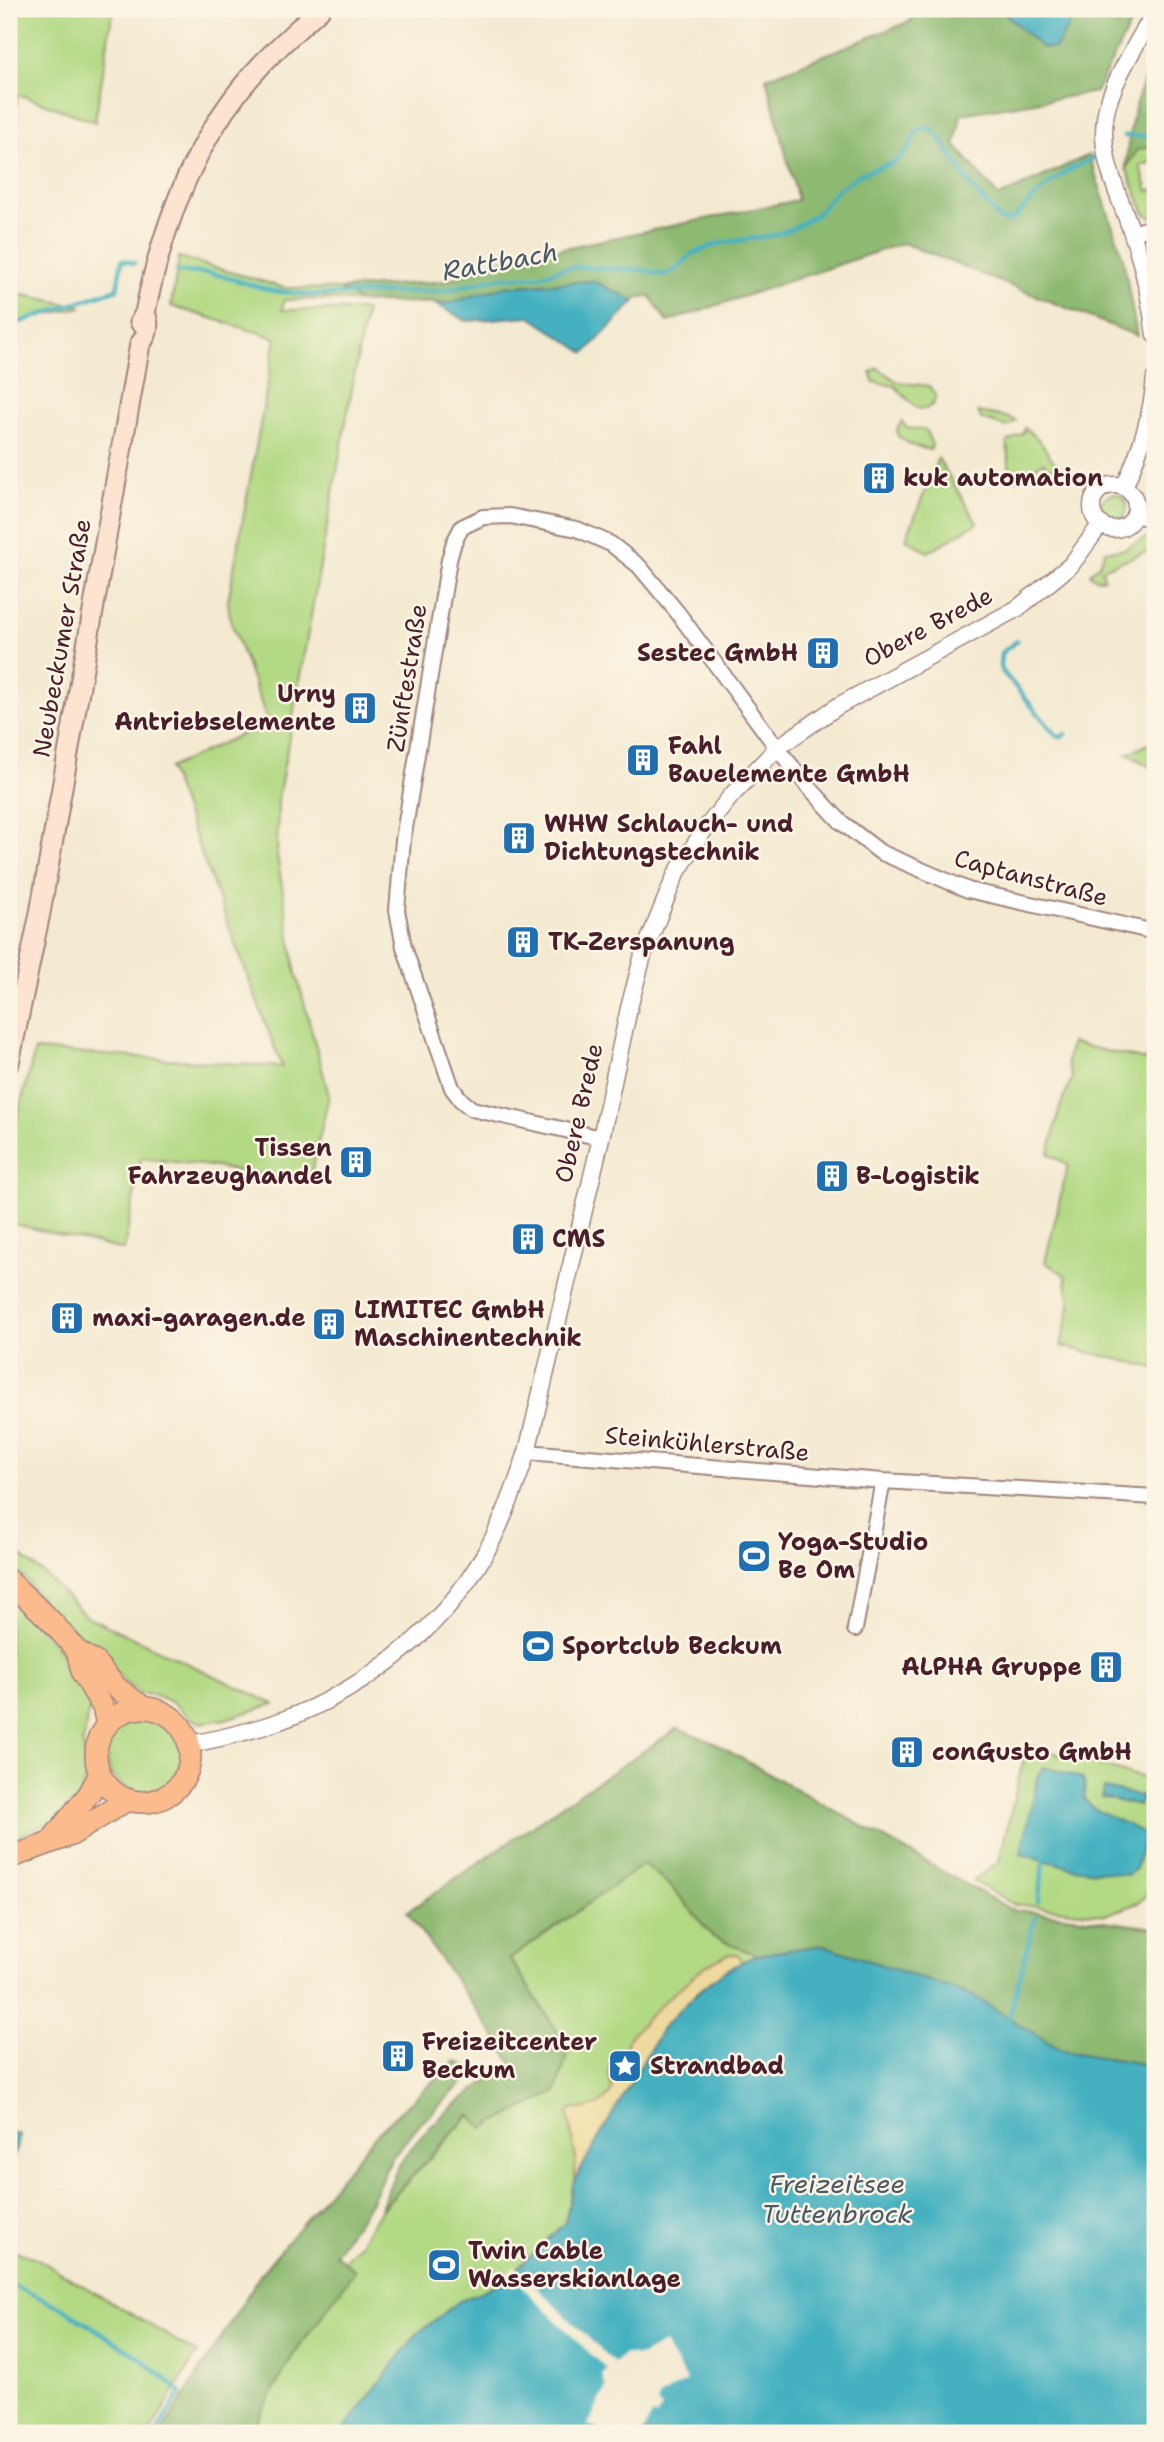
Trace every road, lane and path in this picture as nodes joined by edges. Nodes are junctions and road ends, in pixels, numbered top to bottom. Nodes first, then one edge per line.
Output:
1 (320, 9) edge
2 (1155, 11) edge
3 (1155, 226) edge
4 (1133, 233) junction
5 (1155, 335) edge
6 (1155, 378) edge
7 (1124, 487) junction
8 (1134, 514) junction
9 (1155, 521) edge
10 (1101, 524) junction
11 (777, 748) junction
12 (1155, 932) edge
13 (9, 1063) edge
14 (601, 1138) junction
15 (527, 1452) junction
16 (883, 1481) junction
17 (1155, 1497) edge
18 (9, 1581) edge
19 (855, 1629) dead end
20 (77, 1651) junction
21 (144, 1707) junction
22 (107, 1724) junction
23 (190, 1744) junction
24 (100, 1774) junction
25 (127, 1800) junction
26 (50, 1842) junction
27 (9, 1858) edge

1 - 13 main road, Neubeckumer Straße
2 - 4 street
3 - 4 street
4 - 5 street
6 - 7 street
7 - 8 street
7 - 10 street
8 - 9 street
8 - 10 street
10 - 11 street, Obere Brede
11 - 12 street, Captanstraße
11 - 14 street, Obere Brede
11 - 14 street, Zünftestraße
14 - 15 street, Obere Brede
15 - 16 street, Steinkühlerstraße
15 - 23 street, Obere Brede
16 - 17 street, Steinkühlerstraße
16 - 19 street
18 - 20 main road
20 - 21 main road
20 - 22 main road
21 - 22 main road
21 - 23 main road
22 - 24 main road
23 - 25 main road
24 - 25 main road
24 - 26 main road
25 - 26 main road
26 - 27 main road

